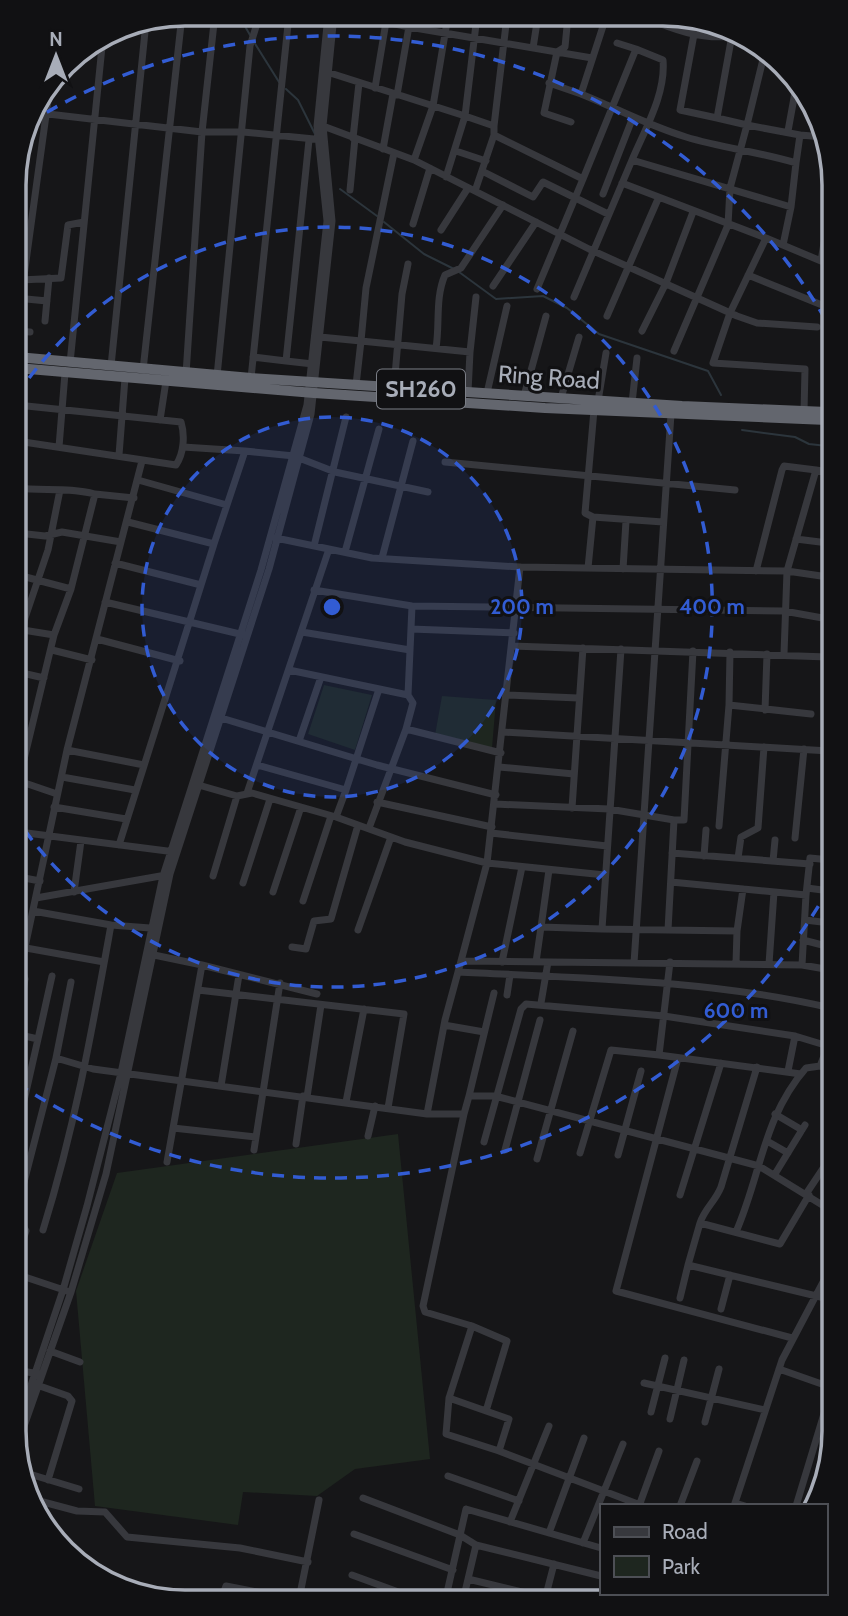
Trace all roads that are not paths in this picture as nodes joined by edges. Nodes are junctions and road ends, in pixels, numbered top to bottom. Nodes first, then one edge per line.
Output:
1 (180, 26) edge
2 (214, 26) edge
3 (256, 26) edge
4 (288, 26) edge
5 (329, 26) edge
6 (330, 26) edge
7 (385, 26) edge
8 (406, 26) edge
9 (446, 26) edge
10 (476, 26) edge
11 (506, 26) edge
12 (536, 26) edge
13 (567, 26) edge
14 (603, 26) edge
15 (409, 27) junction
16 (671, 27) edge
17 (695, 29) edge
18 (145, 32) edge
19 (445, 33) junction
20 (694, 35) junction
21 (715, 36) edge
22 (475, 38) junction
23 (731, 42) edge
24 (503, 43) junction
25 (617, 43) dead end
26 (533, 48) junction
27 (636, 49) junction
28 (101, 51) edge
29 (557, 52) junction
30 (592, 58) junction
31 (762, 62) edge
32 (327, 72) junction
33 (359, 83) junction
34 (549, 83) junction
35 (375, 88) junction
36 (580, 93) junction
37 (395, 95) junction
38 (794, 96) edge
39 (433, 106) junction
40 (612, 107) junction
41 (47, 108) edge
42 (46, 114) junction
43 (465, 116) junction
44 (633, 117) junction
45 (716, 118) junction
46 (93, 119) junction
47 (571, 122) dead end
48 (135, 124) junction
49 (647, 124) junction
50 (747, 125) junction
51 (323, 126) junction
52 (494, 126) junction
53 (167, 128) junction
54 (788, 131) junction
55 (202, 132) junction
56 (243, 132) junction
57 (494, 135) junction
58 (800, 135) junction
59 (813, 135) edge
60 (277, 136) junction
61 (354, 138) junction
62 (309, 139) junction
63 (322, 140) junction
64 (741, 148) junction
65 (383, 149) junction
66 (456, 151) junction
67 (394, 153) junction
68 (414, 160) junction
69 (632, 160) junction
70 (486, 161) junction
71 (796, 163) junction
72 (430, 168) junction
73 (482, 171) junction
74 (446, 177) junction
75 (583, 179) junction
76 (622, 183) junction
77 (730, 188) junction
78 (350, 190) dead end
79 (471, 190) junction
80 (603, 194) dead end
81 (575, 198) junction
82 (658, 199) junction
83 (503, 205) junction
84 (791, 207) junction
85 (693, 212) junction
86 (608, 214) junction
87 (84, 222) junction
88 (536, 222) junction
89 (413, 224) dead end
90 (728, 225) junction
91 (441, 230) dead end
92 (561, 234) junction
93 (766, 238) junction
94 (783, 246) junction
95 (26, 247) edge
96 (592, 250) junction
97 (822, 255) edge
98 (408, 264) dead end
99 (630, 267) junction
100 (748, 275) junction
101 (49, 278) junction
102 (26, 280) edge
103 (666, 284) junction
104 (493, 286) dead end
105 (537, 289) dead end
106 (26, 297) edge
107 (476, 297) dead end
108 (574, 297) dead end
109 (699, 298) junction
110 (47, 301) junction
111 (822, 304) dead end
112 (507, 306) dead end
113 (730, 313) junction
114 (546, 316) dead end
115 (607, 316) dead end
116 (45, 321) dead end
117 (817, 327) dead end
118 (642, 331) dead end
119 (26, 332) edge
120 (30, 332) dead end
121 (320, 337) junction
122 (579, 337) dead end
123 (361, 341) junction
124 (398, 344) junction
125 (436, 348) junction
126 (674, 351) dead end
127 (470, 352) junction
128 (606, 353) dead end
129 (253, 357) junction
130 (26, 358) edge
131 (637, 358) dead end
132 (286, 361) junction
133 (71, 363) junction
134 (314, 364) junction
135 (111, 366) junction
136 (26, 369) edge
137 (144, 370) junction
138 (65, 373) junction
139 (186, 374) junction
140 (217, 376) junction
141 (125, 378) junction
142 (251, 378) junction
143 (166, 381) junction
144 (356, 385) junction
145 (311, 387) junction
146 (394, 387) junction
147 (468, 392) junction
148 (487, 393) junction
149 (524, 396) junction
150 (561, 398) junction
151 (632, 403) junction
152 (26, 406) edge
153 (596, 406) junction
154 (658, 409) junction
155 (62, 410) junction
156 (804, 412) junction
157 (822, 412) edge
158 (671, 414) junction
159 (122, 415) junction
160 (346, 417) dead end
161 (160, 420) junction
162 (822, 420) edge
163 (379, 429) dead end
164 (412, 441) dead end
165 (26, 442) edge
166 (58, 447) junction
167 (183, 447) junction
168 (245, 451) junction
169 (119, 455) junction
170 (297, 457) junction
171 (142, 461) junction
172 (445, 462) dead end
173 (816, 470) junction
174 (822, 471) edge
175 (335, 472) junction
176 (589, 475) junction
177 (138, 480) junction
178 (367, 480) junction
179 (665, 484) junction
180 (400, 487) junction
181 (26, 488) edge
182 (60, 490) junction
183 (736, 490) dead end
184 (428, 492) dead end
185 (95, 494) junction
186 (134, 498) junction
187 (226, 505) junction
188 (593, 517) junction
189 (626, 521) junction
190 (128, 522) junction
191 (663, 522) junction
192 (52, 533) junction
193 (26, 534) edge
194 (85, 535) junction
195 (274, 538) junction
196 (796, 538) junction
197 (121, 542) junction
198 (822, 542) edge
199 (214, 544) junction
200 (314, 546) junction
201 (329, 549) junction
202 (345, 552) junction
203 (382, 558) junction
204 (115, 563) junction
205 (520, 567) junction
206 (588, 568) junction
207 (623, 569) junction
208 (661, 569) junction
209 (756, 571) junction
210 (787, 571) junction
211 (822, 576) edge
212 (26, 577) edge
213 (39, 580) junction
214 (201, 585) junction
215 (71, 589) junction
216 (314, 590) junction
217 (105, 602) junction
218 (412, 606) junction
219 (516, 608) junction
220 (26, 609) edge
221 (660, 610) junction
222 (784, 611) junction
223 (822, 618) edge
224 (192, 621) junction
225 (411, 629) junction
226 (26, 630) edge
227 (302, 632) junction
228 (514, 633) junction
229 (54, 635) junction
230 (244, 635) junction
231 (97, 639) junction
232 (512, 646) junction
233 (583, 648) junction
234 (621, 649) junction
235 (51, 650) junction
236 (410, 650) junction
237 (656, 650) junction
238 (693, 651) junction
239 (730, 652) junction
240 (767, 654) junction
241 (784, 654) junction
242 (822, 657) edge
243 (92, 660) junction
244 (180, 661) junction
245 (289, 670) junction
246 (26, 673) edge
247 (320, 677) junction
248 (44, 678) junction
249 (379, 689) junction
250 (408, 695) junction
251 (507, 695) junction
252 (578, 698) junction
253 (729, 705) junction
254 (765, 710) junction
255 (811, 714) dead end
256 (217, 716) junction
257 (406, 729) junction
258 (269, 732) junction
259 (503, 732) junction
260 (577, 736) junction
261 (616, 738) junction
262 (649, 740) junction
263 (299, 741) junction
264 (689, 742) junction
265 (726, 744) junction
266 (764, 747) junction
267 (804, 749) junction
268 (67, 750) junction
269 (822, 750) edge
270 (26, 751) edge
271 (501, 753) junction
272 (356, 759) junction
273 (144, 765) junction
274 (257, 765) junction
275 (499, 767) junction
276 (390, 768) junction
277 (574, 774) junction
278 (62, 777) junction
279 (26, 783) edge
280 (195, 784) junction
281 (135, 790) junction
282 (345, 790) junction
283 (247, 793) junction
284 (57, 794) junction
285 (237, 796) junction
286 (270, 799) junction
287 (495, 799) junction
288 (377, 802) junction
289 (54, 807) junction
290 (301, 807) junction
291 (572, 807) junction
292 (609, 809) junction
293 (334, 817) junction
294 (643, 817) junction
295 (126, 819) junction
296 (674, 820) junction
297 (358, 825) junction
298 (719, 826) dead end
299 (369, 828) junction
300 (491, 830) junction
301 (706, 830) dead end
302 (26, 833) edge
303 (48, 836) junction
304 (391, 837) junction
305 (795, 838) dead end
306 (775, 840) dead end
307 (81, 841) junction
308 (119, 845) junction
309 (607, 846) junction
310 (174, 851) junction
311 (672, 853) junction
312 (704, 856) junction
313 (738, 858) junction
314 (821, 859) edge
315 (773, 861) junction
316 (487, 863) junction
317 (810, 864) junction
318 (522, 867) junction
319 (550, 870) junction
320 (166, 875) junction
321 (213, 876) dead end
322 (605, 876) junction
323 (26, 878) edge
324 (40, 881) junction
325 (671, 882) junction
326 (243, 883) dead end
327 (743, 889) junction
328 (821, 891) edge
329 (74, 892) junction
330 (273, 892) dead end
331 (774, 892) junction
332 (807, 892) junction
333 (36, 898) junction
334 (303, 901) dead end
335 (33, 911) junction
336 (804, 920) junction
337 (821, 922) edge
338 (111, 925) junction
339 (150, 928) junction
340 (541, 928) junction
341 (602, 929) junction
342 (358, 930) dead end
343 (635, 930) junction
344 (668, 930) junction
345 (737, 931) junction
346 (803, 940) junction
347 (821, 945) edge
348 (292, 947) dead end
349 (26, 948) joint
350 (154, 955) junction
351 (461, 961) junction
352 (104, 962) junction
353 (502, 962) junction
354 (536, 962) junction
355 (548, 962) junction
356 (670, 962) junction
357 (634, 963) junction
358 (736, 964) junction
359 (769, 964) junction
360 (202, 965) junction
361 (802, 965) junction
362 (821, 968) edge
363 (458, 972) junction
364 (239, 975) junction
365 (510, 975) junction
366 (52, 976) dead end
367 (545, 976) junction
368 (71, 982) dead end
369 (280, 983) junction
370 (667, 986) junction
371 (198, 990) junction
372 (494, 993) dead end
373 (317, 994) dead end
374 (508, 995) dead end
375 (238, 997) junction
376 (277, 1001) junction
377 (541, 1003) junction
378 (321, 1005) junction
379 (821, 1006) edge
380 (364, 1009) junction
381 (664, 1016) junction
382 (540, 1020) dead end
383 (444, 1025) junction
384 (573, 1031) dead end
385 (484, 1032) junction
386 (26, 1036) edge
387 (795, 1037) junction
388 (38, 1039) junction
389 (821, 1041) edge
390 (659, 1055) junction
391 (56, 1058) junction
392 (678, 1058) junction
393 (721, 1063) junction
394 (821, 1063) edge
395 (820, 1066) joint
396 (85, 1068) junction
397 (757, 1068) junction
398 (641, 1071) dead end
399 (788, 1071) junction
400 (125, 1073) junction
401 (800, 1074) junction
402 (183, 1082) junction
403 (221, 1086) junction
404 (26, 1087) edge
405 (263, 1091) junction
406 (305, 1096) junction
407 (469, 1096) junction
408 (495, 1096) junction
409 (345, 1102) junction
410 (518, 1102) junction
411 (375, 1106) junction
412 (388, 1108) junction
413 (551, 1109) junction
414 (427, 1114) junction
415 (464, 1114) junction
416 (775, 1114) junction
417 (592, 1121) junction
418 (173, 1128) junction
419 (626, 1131) junction
420 (368, 1136) dead end
421 (256, 1138) junction
422 (657, 1140) junction
423 (767, 1141) junction
424 (484, 1142) dead end
425 (296, 1144) dead end
426 (254, 1150) dead end
427 (505, 1150) dead end
428 (696, 1150) junction
429 (580, 1153) dead end
430 (788, 1153) junction
431 (618, 1155) dead end
432 (537, 1158) dead end
433 (730, 1159) junction
434 (167, 1162) dead end
435 (759, 1166) junction
436 (821, 1173) edge
437 (775, 1174) junction
438 (26, 1175) edge
439 (808, 1194) junction
440 (680, 1195) dead end
441 (821, 1203) edge
442 (701, 1223) junction
443 (43, 1230) dead end
444 (736, 1233) junction
445 (688, 1265) junction
446 (730, 1275) junction
447 (26, 1277) edge
448 (821, 1284) edge
449 (67, 1291) junction
450 (815, 1295) junction
451 (821, 1297) edge
452 (680, 1298) dead end
453 (721, 1309) dead end
454 (472, 1326) junction
455 (792, 1338) junction
456 (50, 1351) junction
457 (665, 1358) dead end
458 (684, 1360) dead end
459 (80, 1362) dead end
460 (719, 1369) dead end
461 (779, 1369) junction
462 (26, 1372) edge
463 (38, 1374) junction
464 (821, 1382) edge
465 (644, 1383) dead end
466 (37, 1385) junction
467 (658, 1386) junction
468 (677, 1390) junction
469 (449, 1398) junction
470 (712, 1398) junction
471 (26, 1402) edge
472 (765, 1410) junction
473 (486, 1411) junction
474 (651, 1412) dead end
475 (26, 1416) edge
476 (670, 1419) dead end
477 (705, 1422) dead end
478 (821, 1425) edge
479 (549, 1426) dead end
480 (584, 1438) dead end
481 (622, 1444) dead end
482 (499, 1451) junction
483 (659, 1451) dead end
484 (697, 1461) dead end
485 (534, 1464) junction
486 (33, 1475) edge
487 (448, 1476) dead end
488 (569, 1478) junction
489 (48, 1480) junction
490 (79, 1489) dead end
491 (604, 1491) junction
492 (363, 1498) dead end
493 (319, 1500) dead end
494 (519, 1501) junction
495 (44, 1502) edge
496 (637, 1504) edge
497 (640, 1504) edge
498 (681, 1504) edge
499 (734, 1504) edge
500 (797, 1504) edge
501 (510, 1522) junction
502 (549, 1533) junction
503 (354, 1534) dead end
504 (460, 1535) junction
505 (583, 1543) junction
506 (476, 1545) junction
507 (600, 1548) edge
508 (308, 1562) junction
509 (554, 1564) junction
510 (453, 1570) junction
511 (352, 1575) dead end
512 (600, 1576) edge
513 (468, 1579) junction
514 (300, 1590) edge
515 (393, 1590) edge
516 (448, 1590) edge
517 (465, 1590) edge
518 (513, 1590) edge
519 (547, 1590) edge

1 - 53 street
2 - 55 street
3 - 56 street
4 - 60 street
5 - 63 street
6 - 32 street
7 - 35 street
8 - 15 street
9 - 19 street
10 - 22 street
11 - 24 street
12 - 26 street
13 - 29 street
14 - 30 street
15 - 19 street
15 - 37 street
16 - 20 street
17 - 20 street
18 - 48 street
19 - 22 street
19 - 39 street
20 - 21 street
20 - 45 street
22 - 24 street
22 - 43 street
23 - 45 street
24 - 26 street
24 - 52 street
25 - 27 street
26 - 29 street
27 - 40 street
27 - 49 street
28 - 46 street
29 - 30 street
29 - 34 street
30 - 36 street
31 - 50 street
32 - 33 street
32 - 51 street
33 - 35 street
33 - 61 street
34 - 36 street
34 - 47 street
35 - 37 street
36 - 40 street
37 - 39 street
37 - 65 street
38 - 54 street
39 - 43 street
39 - 68 street
40 - 44 street
40 - 75 street
41 - 42 street
42 - 46 street
42 - 95 street
43 - 52 street
43 - 66 street
44 - 49 street
44 - 80 street
45 - 50 street
46 - 48 street
46 - 87 street
48 - 53 street
48 - 135 street
49 - 64 street
49 - 69 street
50 - 54 street
50 - 64 street
51 - 61 street
51 - 63 street
52 - 57 street
53 - 55 street
53 - 137 street
54 - 58 street
55 - 56 street
55 - 139 street
56 - 60 street
56 - 140 street
57 - 70 street
57 - 75 street
58 - 59 street
58 - 71 street
60 - 62 street
60 - 129 street
61 - 65 street
61 - 78 street
62 - 63 street
62 - 132 street
63 - 121 street
63 - 134 street
64 - 71 street
64 - 77 street
65 - 67 street
66 - 70 street
66 - 74 street
67 - 68 street
67 - 123 street
68 - 72 street
69 - 76 street
69 - 77 street
70 - 73 street
71 - 84 street
72 - 74 street
72 - 89 street
73 - 79 street
73 - 81 street
74 - 79 street
75 - 81 street
76 - 82 street
76 - 86 street
77 - 84 street
77 - 90 street
79 - 83 street
79 - 91 street
81 - 86 street
81 - 92 street
82 - 85 street
82 - 99 street
83 - 88 street
83 - 125 street
84 - 94 street
85 - 90 street
85 - 103 street
86 - 96 street
87 - 101 street
87 - 133 street
88 - 92 street
88 - 104 street
90 - 93 street
90 - 109 street
92 - 96 street
92 - 105 street
93 - 94 street
93 - 100 street
94 - 97 street
96 - 99 street
96 - 108 street
98 - 124 street
99 - 103 street
99 - 115 street
100 - 111 street
100 - 113 street
101 - 102 street
101 - 110 street
103 - 109 street
103 - 118 street
106 - 110 street
107 - 127 street
109 - 113 street
109 - 126 street
110 - 116 street
112 - 148 street
113 - 117 street
113 - 156 street
114 - 149 street
119 - 120 street
121 - 123 street
121 - 134 street
122 - 150 street
123 - 124 street
123 - 144 street
124 - 125 street
124 - 146 street
125 - 127 street
127 - 147 street
128 - 153 street
129 - 132 street
129 - 142 street
130 - 133 highway, Ring Road / SH260
131 - 151 street
132 - 134 street
133 - 135 highway, Ring Road / SH260
134 - 145 street
135 - 137 highway, Ring Road / SH260
136 - 138 highway, Ring Road / SH260
137 - 139 highway, Ring Road / SH260
138 - 141 highway, Ring Road / SH260
138 - 155 street
139 - 140 highway, Ring Road / SH260
140 - 142 highway, Ring Road / SH260
141 - 143 highway, Ring Road / SH260
141 - 159 street
142 - 145 highway, Ring Road / SH260
143 - 145 highway, Ring Road / SH260
143 - 161 street
144 - 145 highway, Ring Road / SH260
144 - 146 highway, Ring Road / SH260
145 - 153 highway, Ring Road / SH260
145 - 170 street
146 - 147 highway, Ring Road / SH260
147 - 148 highway, Ring Road / SH260
148 - 149 highway, Ring Road / SH260
149 - 150 highway, Ring Road / SH260
150 - 153 highway, Ring Road / SH260
151 - 153 highway, Ring Road / SH260
151 - 154 highway, Ring Road / SH260
152 - 155 street
153 - 154 highway, Ring Road / SH260
153 - 176 street
154 - 156 highway, Ring Road / SH260
154 - 158 highway, Ring Road / SH260
155 - 159 street
155 - 166 street
156 - 157 highway, Ring Road / SH260
158 - 162 highway, Ring Road / SH260
158 - 179 street
159 - 161 street
159 - 169 street
160 - 175 street
161 - 167 street
163 - 178 street
164 - 180 street
165 - 166 street
166 - 169 street
167 - 168 street
167 - 171 street
168 - 170 street
168 - 187 street
169 - 171 street
170 - 175 street
170 - 195 street
171 - 177 street
172 - 176 street
173 - 174 street
173 - 196 street
173 - 209 street
175 - 178 street
175 - 200 street
176 - 179 street
176 - 188 street
177 - 186 street
177 - 187 street
178 - 180 street
178 - 202 street
179 - 183 street
179 - 191 street
180 - 184 street
180 - 203 street
181 - 182 street
182 - 185 street
182 - 192 street
185 - 186 street
185 - 194 street
186 - 190 street
187 - 199 street
188 - 189 street
188 - 206 street
189 - 191 street
189 - 207 street
190 - 197 street
190 - 199 street
191 - 208 street
192 - 193 street
192 - 194 street
192 - 213 street
194 - 197 street
194 - 215 street
195 - 200 street
195 - 230 street
196 - 198 street
196 - 210 street
197 - 204 street
199 - 214 street
200 - 201 street
201 - 202 street
201 - 216 street
202 - 203 street
203 - 205 street
204 - 214 street
204 - 217 street
205 - 206 street
205 - 219 street
206 - 207 street
207 - 208 street
208 - 209 street
208 - 221 street
209 - 210 street
210 - 211 street
210 - 222 street
212 - 213 street
213 - 215 street
213 - 220 street
214 - 224 street
215 - 229 street
216 - 218 street
216 - 227 street
217 - 224 street
217 - 231 street
218 - 219 street
218 - 225 street
219 - 221 street
219 - 228 street
221 - 222 street
221 - 237 street
222 - 223 street
222 - 241 street
224 - 230 street
224 - 244 street
225 - 228 street
225 - 236 street
226 - 229 street
227 - 236 street
227 - 245 street
228 - 232 street
229 - 235 street
230 - 256 street
231 - 243 street
231 - 244 street
232 - 233 street
232 - 251 street
233 - 234 street
233 - 252 street
234 - 237 street
234 - 261 street
235 - 243 street
235 - 248 street
236 - 250 street
237 - 238 street
237 - 262 street
238 - 239 street
238 - 264 street
239 - 240 street
239 - 253 street
240 - 241 street
240 - 254 street
241 - 242 street
243 - 268 street
244 - 273 street
245 - 247 street
245 - 258 street
246 - 248 street
247 - 249 street
247 - 263 street
248 - 270 street
249 - 250 street
249 - 272 street
250 - 257 street
251 - 252 street
251 - 259 street
252 - 260 street
253 - 254 street
253 - 265 street
254 - 255 street
256 - 258 street
256 - 280 street
257 - 271 street
257 - 276 street
258 - 263 street
258 - 274 street
259 - 260 street
259 - 271 street
260 - 261 street
260 - 277 street
261 - 262 street
261 - 292 street
262 - 264 street
262 - 294 street
263 - 272 street
264 - 265 street
264 - 296 street
265 - 266 street
265 - 298 street
266 - 267 street
266 - 313 street
267 - 269 street
267 - 305 street
268 - 273 street
268 - 278 street
271 - 275 street
272 - 276 street
272 - 282 street
273 - 281 street
274 - 282 street
274 - 283 street
275 - 277 street
275 - 287 street
276 - 287 street
276 - 288 street
277 - 291 street
278 - 281 street
278 - 284 street
279 - 284 street
280 - 285 street
280 - 310 street
281 - 295 street
282 - 293 street
283 - 285 street
283 - 286 street
284 - 289 street
285 - 321 street
286 - 290 street
286 - 326 street
287 - 291 street
287 - 300 street
288 - 299 street
288 - 300 street
289 - 295 street
289 - 303 street
290 - 293 street
290 - 330 street
291 - 292 street
292 - 294 street
292 - 309 street
293 - 297 street
293 - 334 street
294 - 296 street
294 - 343 street
295 - 308 street
296 - 311 street
297 - 299 street
297 - 348 street
299 - 304 street
300 - 309 street
300 - 316 street
301 - 312 street
302 - 303 street
303 - 307 street
303 - 324 street
304 - 316 street
304 - 342 street
306 - 315 street
307 - 308 street
307 - 329 street
308 - 310 street
309 - 322 street
310 - 320 street
311 - 312 street
311 - 325 street
312 - 313 street
313 - 315 street
314 - 317 street
315 - 317 street
316 - 318 street
316 - 351 street
317 - 332 street
318 - 319 street
318 - 353 street
319 - 322 street
319 - 340 street
320 - 329 street
320 - 339 street
320 - 350 street
322 - 341 street
323 - 324 street
324 - 333 street
325 - 327 street
325 - 344 street
327 - 331 street
327 - 345 street
328 - 332 street
329 - 333 street
331 - 332 street
331 - 359 street
332 - 336 street
333 - 335 street
335 - 338 street
335 - 349 street
336 - 337 street
336 - 346 street
338 - 339 street
338 - 352 street
339 - 400 street
340 - 341 street
340 - 354 street
341 - 343 street
343 - 344 street
343 - 357 street
344 - 345 street
345 - 358 street
346 - 347 street
346 - 361 street
349 - 352 street
350 - 360 street
350 - 400 street
351 - 353 street
351 - 363 street
352 - 396 street
353 - 354 street
354 - 355 street
355 - 357 street
355 - 367 street
356 - 357 street
356 - 358 street
356 - 370 street
358 - 359 street
359 - 361 street
360 - 364 street
360 - 371 street
361 - 362 street
363 - 365 street
363 - 383 street
364 - 369 street
364 - 375 street
365 - 367 street
365 - 374 street
366 - 388 street
367 - 370 street
367 - 377 street
368 - 391 street
369 - 373 street
369 - 376 street
370 - 379 street
370 - 381 street
371 - 375 street
371 - 402 street
372 - 385 street
375 - 376 street
375 - 403 street
376 - 378 street
376 - 405 street
377 - 381 street
377 - 408 street
378 - 380 street
378 - 406 street
380 - 409 street
380 - 412 street
381 - 387 street
381 - 390 street
382 - 410 street
383 - 385 street
383 - 414 street
384 - 413 street
385 - 407 street
386 - 388 street
387 - 389 street
387 - 399 street
388 - 404 street
390 - 392 street
390 - 417 street
391 - 396 street
391 - 438 street
392 - 393 street
392 - 422 street
393 - 397 street
393 - 428 street
394 - 395 street
395 - 401 street
396 - 400 street
396 - 443 street
397 - 399 street
397 - 433 street
398 - 419 street
399 - 401 street
400 - 402 street
400 - 449 street
401 - 416 street
402 - 403 street
402 - 418 street
403 - 405 street
405 - 406 street
405 - 421 street
406 - 409 street
406 - 425 street
407 - 408 street
407 - 415 street
408 - 410 street
408 - 424 street
409 - 411 street
410 - 413 street
410 - 427 street
411 - 412 street
411 - 420 street
412 - 414 street
413 - 417 street
413 - 432 street
414 - 415 street
415 - 454 street
416 - 423 street
416 - 430 street
417 - 419 street
417 - 429 street
418 - 421 street
418 - 434 street
419 - 422 street
419 - 431 street
421 - 426 street
422 - 428 street
422 - 455 street
423 - 430 street
423 - 435 street
428 - 433 street
428 - 440 street
430 - 437 street
433 - 435 street
433 - 442 street
435 - 437 street
435 - 444 street
436 - 439 street
437 - 439 street
439 - 441 street
439 - 444 street
442 - 444 street
442 - 445 street
445 - 446 street
445 - 452 street
446 - 450 street
446 - 453 street
447 - 449 street
448 - 450 street
449 - 456 street
449 - 463 street
450 - 451 street
450 - 455 street
454 - 469 street
454 - 473 street
455 - 461 street
456 - 459 street
456 - 463 street
457 - 467 street
458 - 468 street
460 - 470 street
461 - 464 street
461 - 472 street
462 - 463 street
463 - 466 street
463 - 471 street
465 - 467 street
466 - 475 street
466 - 489 street
467 - 468 street
467 - 474 street
468 - 470 street
468 - 476 street
469 - 473 street
469 - 482 street
470 - 472 street
470 - 477 street
472 - 499 street
473 - 482 street
478 - 500 street
479 - 485 street
480 - 488 street
481 - 491 street
482 - 485 street
483 - 497 street
484 - 498 street
485 - 488 street
485 - 494 street
486 - 489 street
487 - 494 street
488 - 491 street
488 - 502 street
489 - 490 street
491 - 496 street
491 - 505 street
492 - 504 street
493 - 508 street
494 - 501 street
495 - 508 street
501 - 502 street
501 - 504 street
502 - 505 street
503 - 510 street
504 - 506 street
504 - 510 street
505 - 507 street
506 - 509 street
506 - 513 street
508 - 514 street
509 - 512 street
509 - 519 street
510 - 516 street
511 - 515 street
513 - 517 street
513 - 518 street

